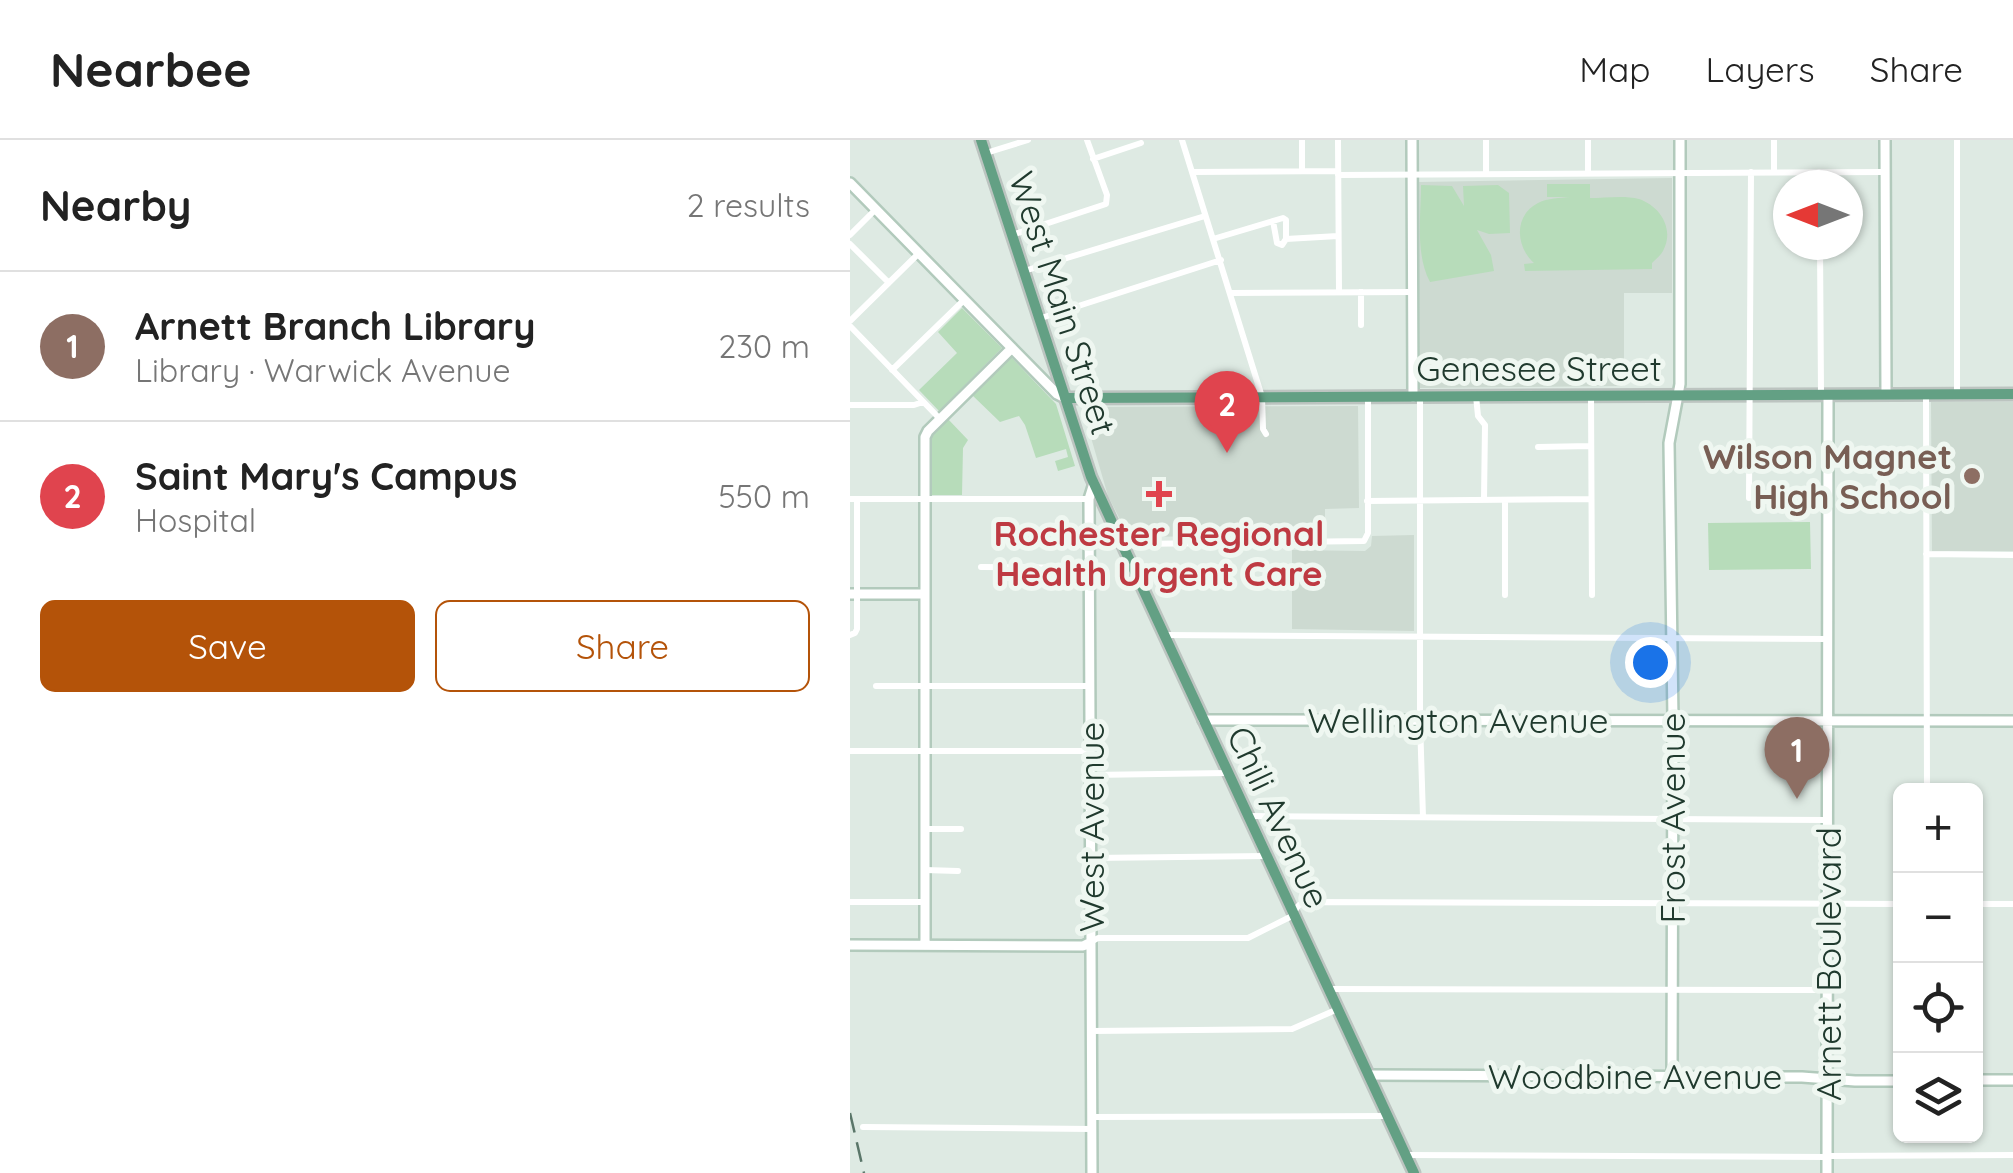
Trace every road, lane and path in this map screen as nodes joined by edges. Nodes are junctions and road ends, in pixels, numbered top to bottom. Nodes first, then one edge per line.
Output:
1 (981, 140) edge
2 (1028, 140) edge
3 (1086, 140) edge
4 (1182, 140) edge
5 (1302, 140) edge
6 (1338, 140) edge
7 (1412, 140) edge
8 (1486, 140) edge
9 (1588, 140) edge
10 (1680, 140) edge
11 (1774, 140) edge
12 (1886, 140) edge
13 (1957, 140) edge
14 (1141, 143) dead end
15 (985, 154) junction
16 (1093, 159) junction
17 (1774, 170) edge
18 (1302, 171) junction
19 (1192, 172) junction
20 (1752, 172) junction
21 (1773, 172) edge
22 (1863, 172) edge
23 (1886, 172) junction
24 (1338, 173) junction
25 (1588, 173) junction
26 (1680, 173) junction
27 (1412, 174) junction
28 (1486, 174) junction
29 (850, 183) edge
30 (876, 209) junction
31 (1206, 216) junction
32 (1273, 221) junction
33 (850, 235) edge
34 (1011, 235) junction
35 (1338, 236) junction
36 (1286, 238) junction
37 (1213, 239) junction
38 (850, 244) edge
39 (918, 253) junction
40 (1220, 260) junction
41 (1821, 260) edge
42 (1023, 271) junction
43 (889, 283) junction
44 (1339, 292) junction
45 (1360, 292) junction
46 (1412, 292) junction
47 (1231, 293) junction
48 (964, 300) junction
49 (1038, 318) junction
50 (1361, 324) dead end
51 (850, 326) edge
52 (1012, 348) junction
53 (892, 370) junction
54 (1825, 394) junction
55 (1886, 394) junction
56 (1926, 394) junction
57 (1957, 394) junction
58 (2013, 394) edge
59 (1678, 395) junction
60 (1750, 395) junction
61 (1417, 396) junction
62 (1476, 396) junction
63 (1591, 396) junction
64 (1262, 397) junction
65 (1368, 397) junction
66 (1065, 398) junction
67 (923, 402) junction
68 (850, 405) edge
69 (940, 419) junction
70 (1266, 434) dead end
71 (1591, 446) junction
72 (1538, 447) dead end
73 (1094, 483) junction
74 (1592, 498) junction
75 (1749, 498) dead end
76 (854, 499) edge
77 (924, 499) junction
78 (1089, 499) junction
79 (1421, 500) junction
80 (1484, 500) junction
81 (1505, 500) junction
82 (1368, 501) junction
83 (1123, 547) junction
84 (854, 551) edge
85 (1926, 554) junction
86 (2013, 556) edge
87 (981, 568) dead end
88 (1090, 568) junction
89 (854, 594) edge
90 (924, 594) junction
91 (1592, 595) dead end
92 (1506, 596) dead end
93 (850, 635) edge
94 (1164, 635) junction
95 (1421, 637) junction
96 (1671, 638) junction
97 (1828, 639) junction
98 (876, 686) dead end
99 (924, 686) junction
100 (1090, 686) junction
101 (1203, 720) junction
102 (1672, 720) junction
103 (1420, 721) junction
104 (2013, 721) edge
105 (1828, 722) junction
106 (1926, 722) junction
107 (850, 751) edge
108 (924, 751) junction
109 (1090, 752) junction
110 (1228, 773) junction
111 (1091, 775) junction
112 (1927, 783) edge
113 (1248, 816) junction
114 (1423, 818) junction
115 (1672, 818) junction
116 (1828, 820) junction
117 (924, 829) junction
118 (961, 829) dead end
119 (1267, 856) junction
120 (1091, 858) junction
121 (925, 870) junction
122 (958, 871) dead end
123 (850, 902) edge
124 (925, 902) junction
125 (1672, 904) junction
126 (1828, 904) junction
127 (1893, 904) edge
128 (1983, 904) edge
129 (2013, 904) edge
130 (1292, 912) junction
131 (1092, 942) junction
132 (850, 946) edge
133 (925, 946) junction
134 (1672, 988) junction
135 (1329, 989) junction
136 (1828, 990) junction
137 (1338, 1008) junction
138 (1092, 1031) junction
139 (1369, 1075) junction
140 (1672, 1076) junction
141 (1828, 1079) junction
142 (1983, 1080) edge
143 (2013, 1080) edge
144 (1893, 1081) edge
145 (1388, 1116) junction
146 (1092, 1117) junction
147 (864, 1127) dead end
148 (1092, 1129) junction
149 (2013, 1154) edge
150 (1406, 1155) junction
151 (1828, 1156) junction
152 (1092, 1173) edge
153 (1414, 1173) edge
154 (1828, 1173) edge

1 - 15 main road, West Main Street
2 - 15 street
3 - 16 street
4 - 19 street
5 - 18 street
6 - 24 street
7 - 27 street
8 - 28 street
9 - 25 street
10 - 26 street, Frost Avenue
11 - 17 street
12 - 23 street
13 - 57 street
14 - 16 street
15 - 34 main road, West Main Street
16 - 34 street
18 - 19 street
18 - 24 street
19 - 31 street
20 - 21 street
20 - 26 street
20 - 60 street
22 - 23 street
23 - 55 street
24 - 27 street
24 - 35 street
25 - 26 street
25 - 28 street
26 - 59 street, Frost Avenue
27 - 28 street
27 - 46 street
29 - 30 street
30 - 33 street
30 - 39 street
31 - 37 street
31 - 42 street
32 - 36 street
32 - 36 street
32 - 37 street
34 - 42 main road, West Main Street
35 - 36 street
35 - 44 street
37 - 40 street
38 - 43 street
39 - 43 street
39 - 48 street
40 - 47 street
40 - 49 street
41 - 54 street, Arnett Boulevard
42 - 49 main road, West Main Street
43 - 51 street
44 - 45 street
44 - 47 street
45 - 46 street
45 - 50 street
46 - 61 street
47 - 64 street
48 - 52 street
48 - 53 street
49 - 66 main road, West Main Street
51 - 53 street
52 - 66 street
52 - 69 street
53 - 67 street
54 - 55 main road, Genesee Street
54 - 60 main road, Genesee Street
54 - 97 street, Arnett Boulevard
55 - 56 main road, Genesee Street
56 - 57 main road, Genesee Street
56 - 85 street
57 - 58 main road, Genesee Street
59 - 60 main road, Genesee Street
59 - 63 main road, Genesee Street
59 - 96 street, Frost Avenue
60 - 75 street
61 - 62 main road, Genesee Street
61 - 65 main road, Genesee Street
61 - 79 street
62 - 63 main road, Genesee Street
62 - 80 street
63 - 71 street
64 - 65 main road, Genesee Street
64 - 66 main road, Genesee Street
64 - 70 street
65 - 82 street
66 - 73 main road, West Main Street
67 - 68 street
67 - 69 street
69 - 77 street
71 - 72 street
71 - 74 street
73 - 78 street, West Avenue
73 - 83 main road, Chili Avenue
74 - 81 street
74 - 91 street
76 - 77 street
76 - 84 street
77 - 78 street
77 - 90 street
78 - 88 street, West Avenue
79 - 80 street
79 - 82 street
79 - 95 street
80 - 81 street
81 - 92 street
82 - 83 street
83 - 94 main road, Chili Avenue
84 - 89 street
85 - 86 street
85 - 106 street
87 - 88 street
88 - 100 street, West Avenue
89 - 90 street
89 - 93 street
90 - 99 street
94 - 95 street
94 - 101 main road, Chili Avenue
95 - 96 street
95 - 103 street
96 - 97 street
96 - 102 street, Frost Avenue
97 - 105 street, Arnett Boulevard
98 - 99 street
99 - 100 street
99 - 108 street
100 - 109 street, West Avenue
101 - 103 street, Wellington Avenue
101 - 110 main road, Chili Avenue
102 - 103 street, Wellington Avenue
102 - 105 street, Wellington Avenue
102 - 115 street, Frost Avenue
103 - 114 street
104 - 106 street, Wellington Avenue
105 - 106 street, Wellington Avenue
105 - 116 street, Arnett Boulevard
106 - 112 street
107 - 108 street
108 - 109 street
108 - 117 street
109 - 111 street, West Avenue
110 - 111 street
110 - 113 main road, Chili Avenue
111 - 120 street, West Avenue
113 - 114 street
113 - 119 main road, Chili Avenue
114 - 115 street
115 - 116 street
115 - 125 street, Frost Avenue
116 - 126 street, Arnett Boulevard
117 - 118 street
117 - 121 street
119 - 120 street
119 - 130 main road, Chili Avenue
120 - 131 street, West Avenue
121 - 122 street
121 - 124 street
123 - 124 street
124 - 133 street
125 - 126 street
125 - 130 street
125 - 134 street, Frost Avenue
126 - 127 street
126 - 136 street, Arnett Boulevard
128 - 129 street
130 - 131 street
130 - 135 main road, Chili Avenue
131 - 133 street
131 - 138 street, West Avenue
132 - 133 street
134 - 135 street
134 - 136 street
134 - 140 street, Frost Avenue
135 - 137 main road, Chili Avenue
136 - 141 street, Arnett Boulevard
137 - 138 street
137 - 139 main road, Chili Avenue
138 - 146 street, West Avenue
139 - 140 street, Woodbine Avenue
139 - 145 main road, Chili Avenue
140 - 141 street, Woodbine Avenue
141 - 144 street, Woodbine Avenue
141 - 151 street, Arnett Boulevard
142 - 143 street
145 - 146 street
145 - 150 main road, Chili Avenue
146 - 148 street, West Avenue
147 - 148 street
148 - 152 street, West Avenue
149 - 151 street
150 - 151 street
150 - 153 main road, Chili Avenue
151 - 154 street, Arnett Boulevard

